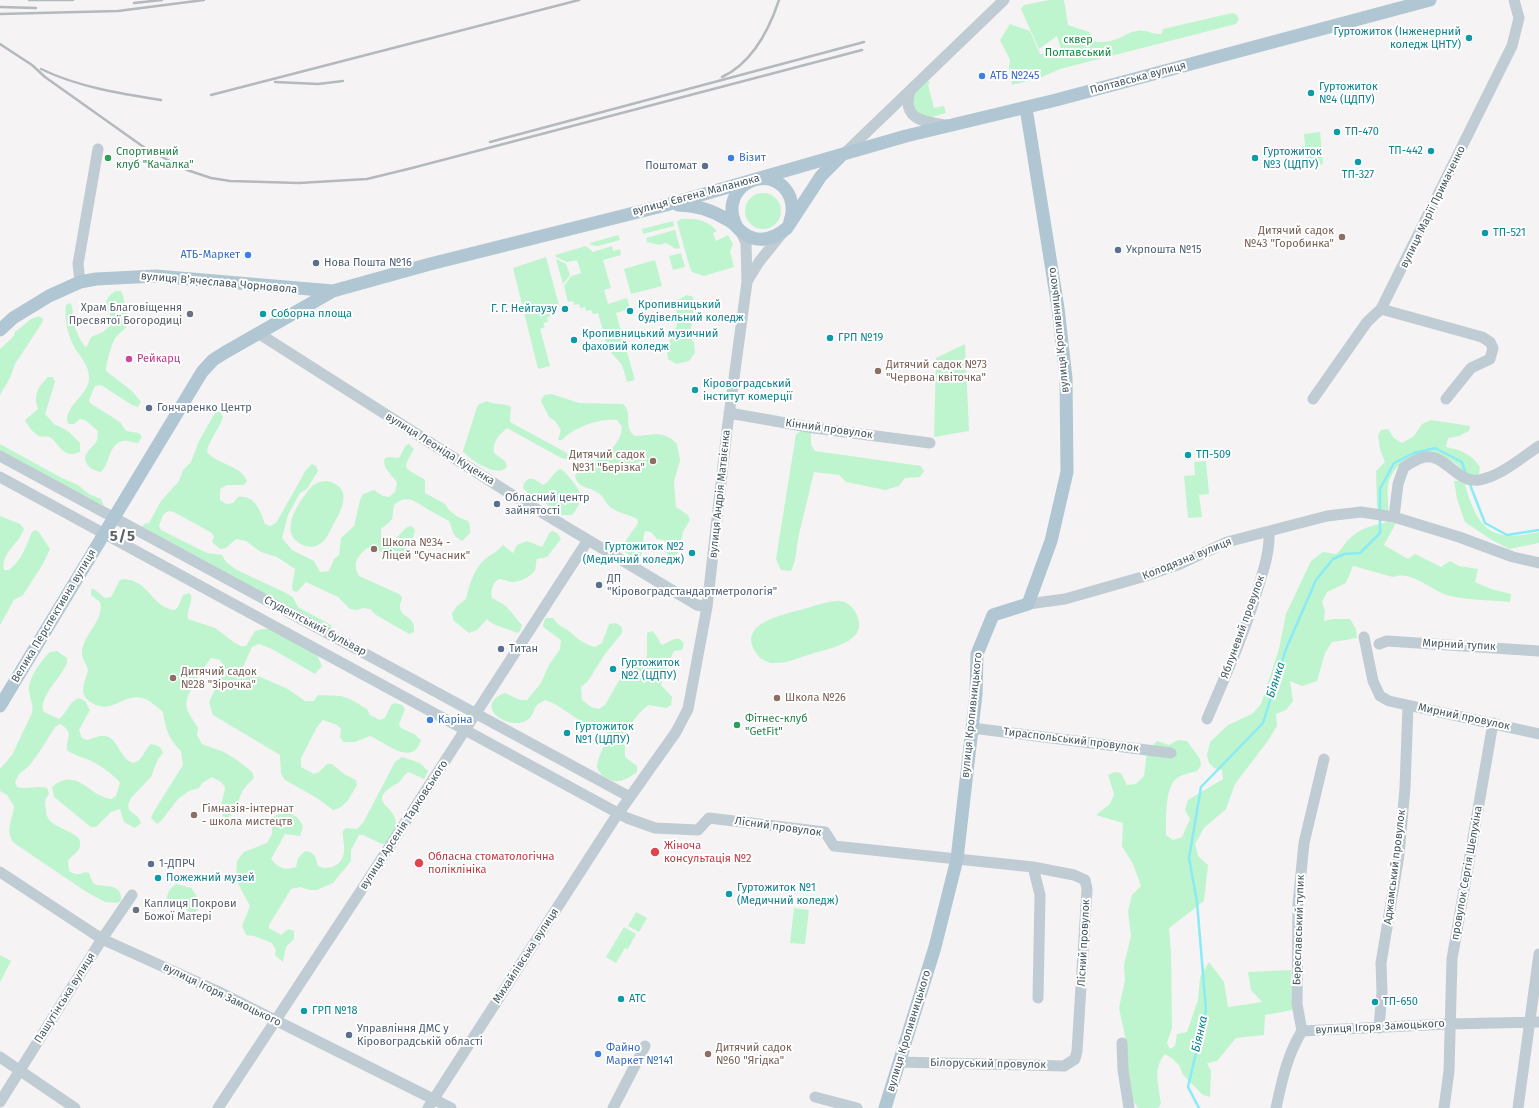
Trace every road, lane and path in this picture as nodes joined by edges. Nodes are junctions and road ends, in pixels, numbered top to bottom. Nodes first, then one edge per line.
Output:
1 (1430, 0) edge
2 (1514, 0) edge
3 (1002, 1) edge
4 (910, 91) junction
5 (1026, 108) junction
6 (951, 125) junction
7 (98, 149) dead end
8 (846, 152) junction
9 (754, 179) junction
10 (666, 205) junction
11 (786, 228) junction
12 (739, 230) junction
13 (80, 282) junction
14 (746, 282) junction
15 (333, 291) junction
16 (1381, 309) junction
17 (0, 330) edge
18 (258, 333) junction
19 (1314, 399) dead end
20 (1446, 399) dead end
21 (729, 413) junction
22 (930, 443) dead end
23 (1539, 446) edge
24 (0, 456) edge
25 (0, 477) edge
26 (1392, 517) junction
27 (113, 518) junction
28 (1269, 532) junction
29 (104, 533) junction
30 (588, 540) junction
31 (1539, 562) edge
32 (1028, 604) junction
33 (707, 607) junction
34 (1364, 637) dead end
35 (1379, 644) dead end
36 (1539, 651) edge
37 (0, 706) edge
38 (1408, 706) junction
39 (476, 713) junction
40 (1207, 719) dead end
41 (1493, 723) junction
42 (972, 728) junction
43 (466, 729) junction
44 (1539, 734) edge
45 (1171, 753) dead end
46 (1324, 759) dead end
47 (624, 805) junction
48 (957, 859) junction
49 (1033, 867) junction
50 (0, 872) edge
51 (132, 895) dead end
52 (102, 940) junction
53 (1539, 954) edge
54 (1038, 998) dead end
55 (276, 1020) junction
56 (1535, 1022) edge
57 (1449, 1024) junction
58 (1378, 1028) junction
59 (1302, 1031) junction
60 (1122, 1043) dead end
61 (645, 1046) dead end
62 (0, 1057) edge
63 (1075, 1059) joint
64 (899, 1062) junction
65 (19, 1071) junction
66 (815, 1097) dead end
67 (0, 1102) edge
68 (431, 1103) edge
69 (75, 1108) edge
70 (218, 1108) edge
71 (451, 1108) edge
72 (613, 1108) edge
73 (857, 1108) edge
74 (885, 1108) edge
75 (1129, 1108) edge
76 (1276, 1108) edge
77 (1444, 1108) edge
78 (1518, 1108) edge

1 - 5 main road, Полтавська вулиця
2 - 16 street, вулиця Марії Примаченко
3 - 4 street, вулиця Євгена Маланюка
4 - 6 street
4 - 8 street, вулиця Євгена Маланюка
5 - 6 main road, Полтавська вулиця
5 - 32 main road, вулиця Кропивницького
6 - 8 main road, Полтавська вулиця
7 - 13 street
8 - 9 main road, вулиця Євгена Маланюка
8 - 11 main road
9 - 10 main road, вулиця Євгена Маланюка
9 - 11 main road
9 - 12 main road
10 - 12 main road
10 - 15 main road, вулиця Євгена Маланюка
11 - 12 main road
11 - 14 street
12 - 14 street, вулиця Андрія Матвієнка
13 - 15 main road, вулиця Вʼячеслава Чорновола
13 - 17 main road, вулиця Вʼячеслава Чорновола
14 - 21 street, вулиця Андрія Матвієнка
15 - 18 main road, Велика Перспективна вулиця
16 - 19 street, вулиця Марії Примаченко
16 - 20 street
18 - 27 main road, Велика Перспективна вулиця
18 - 30 street, вулиця Леоніда Куценка
21 - 22 street, Кінний провулок
21 - 33 street, вулиця Андрія Матвієнка
23 - 26 street
24 - 27 street, Студентський бульвар
25 - 29 street, Студентський бульвар
26 - 28 street, Колодязна вулиця
26 - 31 street, Колодязна вулиця
27 - 29 main road, Велика Перспективна вулиця
27 - 39 street, Студентський бульвар
28 - 32 street, Колодязна вулиця
28 - 40 street, Яблуневий провулок
29 - 37 main road, Велика Перспективна вулиця
29 - 43 street, Студентський бульвар
30 - 33 street, вулиця Леоніда Куценка
30 - 39 street, вулиця Арсенія Тарковського
32 - 42 main road, вулиця Кропивницького
33 - 47 street, вулиця Андрія Матвієнка
34 - 38 street, Мирний провулок
35 - 36 street, Мирний тупик
38 - 41 street, Мирний провулок
38 - 58 street, Аджамський провулок
39 - 43 street, вулиця Арсенія Тарковського
39 - 47 street, Студентський бульвар
41 - 44 street, Мирний провулок
41 - 57 street, провулок Сергія Шелухіна
42 - 45 street, Тираспольський провулок
42 - 48 main road, вулиця Кропивницького
43 - 47 street, Студентський бульвар
43 - 55 street, вулиця Арсенія Тарковського
46 - 59 street, Береславський тупик
47 - 48 street, Лісний провулок
47 - 68 street, Михайлівська вулиця
48 - 49 street, Лісний провулок
48 - 64 main road, вулиця Кропивницького
49 - 54 street
49 - 63 street, Лісний провулок
50 - 52 street, вулиця Ігоря Замоцького
51 - 52 street, Пашутінська вулиця
52 - 55 street, вулиця Ігоря Замоцького
52 - 65 street, Пашутінська вулиця
53 - 56 street
55 - 68 street, вулиця Ігоря Замоцького
55 - 70 street, вулиця Арсенія Тарковського
56 - 57 street, вулиця Ігоря Замоцького
56 - 78 street
57 - 58 street, вулиця Ігоря Замоцького
57 - 77 street
58 - 59 street, вулиця Ігоря Замоцького
59 - 76 street, вулиця Ігоря Замоцького
60 - 75 street
61 - 72 street
62 - 65 street
63 - 64 street, Білоруський провулок
64 - 74 main road, вулиця Кропивницького
65 - 67 street, Пашутінська вулиця
65 - 69 street
66 - 73 street
68 - 71 street, вулиця Ігоря Замоцького

